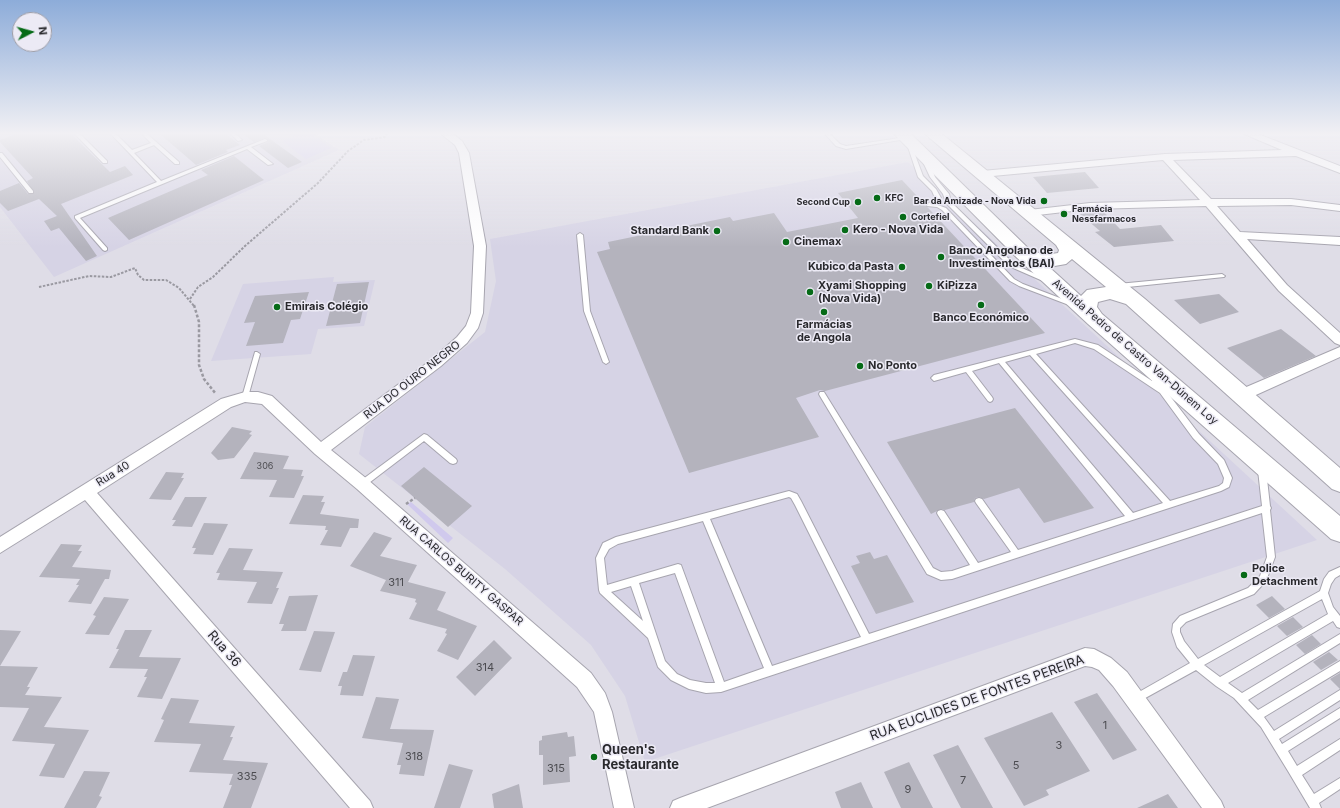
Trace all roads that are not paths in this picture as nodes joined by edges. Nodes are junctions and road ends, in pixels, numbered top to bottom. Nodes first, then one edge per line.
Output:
1 (14, 172) edge
2 (150, 172) edge
3 (186, 172) edge
4 (467, 172) edge
5 (919, 172) edge
6 (930, 172) edge
7 (939, 172) edge
8 (979, 172) edge
9 (1007, 172) edge
10 (1179, 172) edge
11 (982, 174) junction
12 (160, 182) junction
13 (31, 192) dead end
14 (1208, 202) junction
15 (1340, 208) edge
16 (1029, 213) junction
17 (580, 235) dead end
18 (1237, 235) junction
19 (1061, 239) junction
20 (1340, 241) edge
21 (105, 249) dead end
22 (1020, 251) junction
23 (1222, 276) dead end
24 (1058, 285) junction
25 (1116, 286) junction
26 (1138, 304) junction
27 (1089, 313) junction
28 (1340, 340) edge
29 (1031, 352) junction
30 (1340, 352) edge
31 (257, 354) dead end
32 (1139, 358) junction
33 (1000, 360) junction
34 (606, 362) dead end
35 (967, 369) junction
36 (934, 378) dead end
37 (1164, 393) junction
38 (822, 394) dead end
39 (1242, 395) junction
40 (245, 396) junction
41 (990, 398) dead end
42 (226, 403) joint
43 (1223, 430) junction
44 (320, 450) junction
45 (453, 461) dead end
46 (1261, 464) junction
47 (1340, 482) edge
48 (362, 484) junction
49 (86, 491) junction
50 (979, 500) dead end
51 (1169, 505) junction
52 (1267, 508) junction
53 (941, 513) dead end
54 (1131, 517) junction
55 (706, 518) junction
56 (1340, 531) edge
57 (0, 546) edge
58 (1016, 553) junction
59 (976, 566) junction
60 (1340, 571) edge
61 (634, 581) junction
62 (603, 590) junction
63 (1324, 593) junction
64 (1334, 615) junction
65 (1340, 624) edge
66 (652, 636) junction
67 (1340, 638) edge
68 (867, 639) junction
69 (1198, 665) junction
70 (1340, 666) edge
71 (770, 671) junction
72 (1219, 683) junction
73 (721, 687) junction
74 (1340, 696) edge
75 (1135, 699) junction
76 (1241, 699) junction
77 (1340, 714) edge
78 (1257, 716) junction
79 (1273, 737) junction
80 (1340, 744) edge
81 (1281, 750) junction
82 (1296, 773) junction
83 (1340, 782) edge
84 (1314, 804) edge
85 (363, 808) edge
86 (624, 808) edge
87 (680, 808) edge
88 (1214, 808) edge

1 - 13 lane
2 - 12 lane
3 - 12 lane
4 - 44 street, RUA DO OURO NEGRO
5 - 27 lane
6 - 24 lane
7 - 22 highway, Avenida Pedro de Castro Van-Dúnem Loy
8 - 11 highway
9 - 11 street
10 - 14 street
11 - 16 highway
12 - 21 lane
14 - 15 street
14 - 16 street
14 - 18 street
16 - 19 highway
17 - 34 lane
18 - 20 street
18 - 28 street
19 - 22 highway
19 - 25 highway
22 - 24 highway, Avenida Pedro de Castro Van-Dúnem Loy
23 - 25 lane
24 - 27 highway, Avenida Pedro de Castro Van-Dúnem Loy
25 - 26 highway
26 - 27 highway
26 - 39 highway
27 - 32 highway, Avenida Pedro de Castro Van-Dúnem Loy
29 - 33 lane
29 - 37 lane
29 - 51 lane
30 - 39 street
31 - 40 lane
32 - 37 lane
32 - 43 highway, Avenida Pedro de Castro Van-Dúnem Loy
33 - 35 lane
33 - 54 lane
35 - 36 lane
35 - 41 lane
37 - 43 lane
37 - 51 lane
38 - 59 lane
39 - 47 highway
40 - 42 street, RUA CARLOS BURITY GASPAR
40 - 44 street, RUA CARLOS BURITY GASPAR
42 - 49 street, Rua 40
43 - 46 highway, Avenida Pedro de Castro Van-Dúnem Loy
44 - 48 street, RUA CARLOS BURITY GASPAR
45 - 48 lane
46 - 52 lane
46 - 56 highway, Avenida Pedro de Castro Van-Dúnem Loy
48 - 86 street, RUA CARLOS BURITY GASPAR
49 - 57 street, Rua 40
49 - 85 street, Rua 36
50 - 58 lane
51 - 54 lane
52 - 68 lane
52 - 69 lane
53 - 59 lane
54 - 58 lane
55 - 62 lane
55 - 68 lane
55 - 71 lane
58 - 59 lane
60 - 63 lane
61 - 62 lane
61 - 66 lane
61 - 73 lane
62 - 66 lane
63 - 64 lane
63 - 69 lane
64 - 65 lane
64 - 72 lane
66 - 73 lane
67 - 76 lane
68 - 71 lane
69 - 72 lane
69 - 75 lane
70 - 78 lane
71 - 73 lane
72 - 76 lane
74 - 79 lane
75 - 87 street, RUA EUCLIDES DE FONTES PEREIRA
75 - 88 street, RUA EUCLIDES DE FONTES PEREIRA
76 - 78 lane
77 - 81 lane
78 - 79 lane
79 - 81 lane
80 - 82 lane
81 - 82 lane
82 - 84 lane
83 - 84 lane

